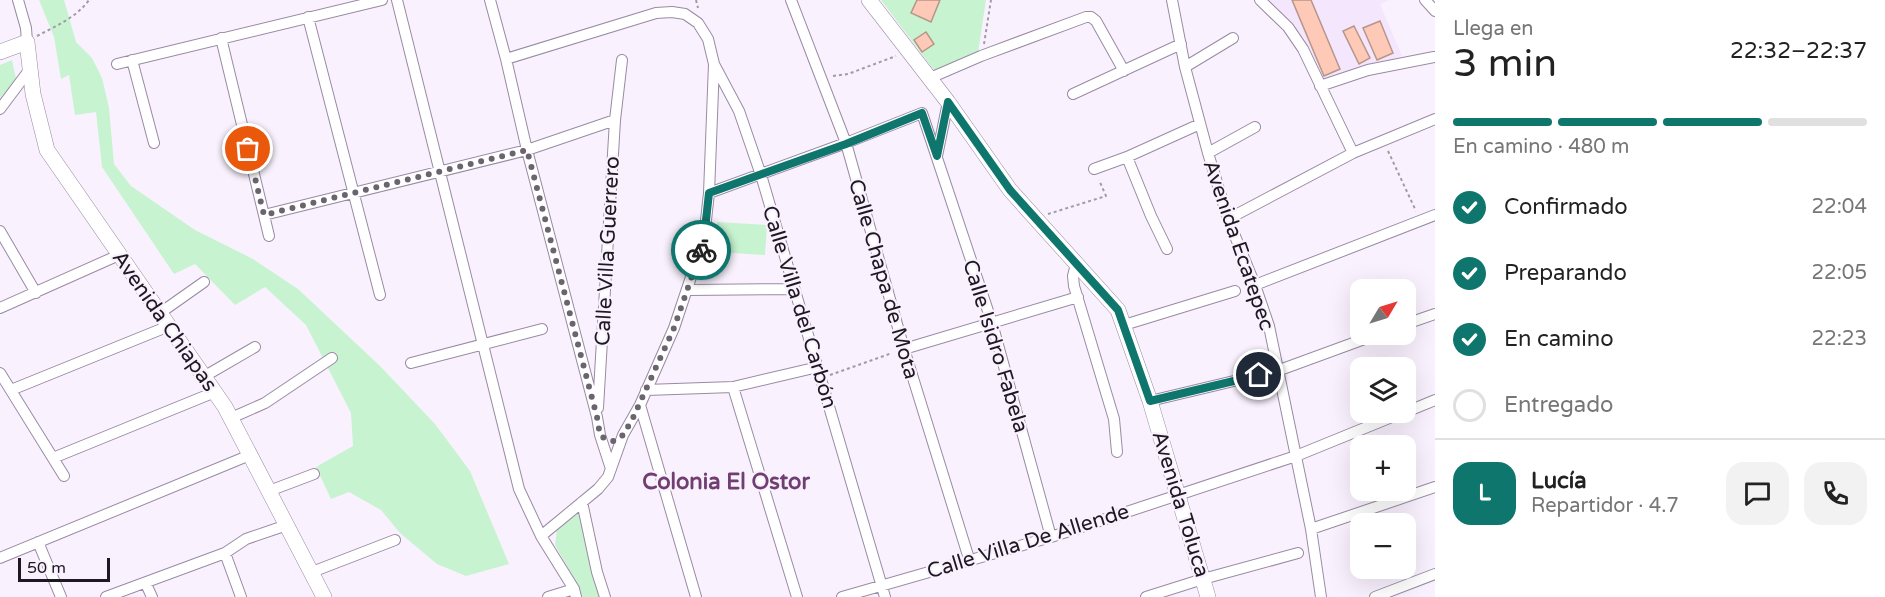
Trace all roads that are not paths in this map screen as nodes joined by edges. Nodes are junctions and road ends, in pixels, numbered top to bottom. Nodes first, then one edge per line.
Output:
1 (18, 0) edge
2 (382, 0) edge
3 (397, 0) edge
4 (490, 0) edge
5 (791, 0) edge
6 (869, 0) edge
7 (1172, 0) edge
8 (1260, 0) edge
9 (1425, 0) edge
10 (1435, 11) edge
11 (308, 17) junction
12 (221, 38) junction
13 (1233, 38) dead end
14 (27, 42) junction
15 (1181, 44) junction
16 (0, 52) edge
17 (1434, 57) edge
18 (506, 59) junction
19 (132, 60) junction
20 (622, 60) dead end
21 (117, 63) dead end
22 (714, 64) junction
23 (1185, 67) junction
24 (30, 69) junction
25 (1124, 71) junction
26 (930, 78) junction
27 (1320, 86) junction
28 (1074, 94) dead end
29 (948, 102) junction
30 (0, 109) edge
31 (1435, 119) edge
32 (615, 120) junction
33 (1200, 123) junction
34 (1255, 127) dead end
35 (154, 143) dead end
36 (846, 144) junction
37 (527, 150) junction
38 (1208, 153) junction
39 (1353, 153) junction
40 (937, 156) junction
41 (1127, 157) junction
42 (1094, 169) road end
43 (440, 172) junction
44 (761, 175) junction
45 (354, 193) junction
46 (709, 193) junction
47 (264, 215) junction
48 (1435, 215) edge
49 (1228, 219) junction
50 (0, 231) edge
51 (269, 236) dead end
52 (1167, 249) dead end
53 (119, 255) junction
54 (1076, 264) junction
55 (204, 282) dead end
56 (1255, 285) junction
57 (794, 289) junction
58 (688, 290) junction
59 (1235, 291) dead end
60 (36, 292) junction
61 (380, 295) dead end
62 (1078, 297) junction
63 (0, 308) edge
64 (160, 313) junction
65 (1435, 314) edge
66 (1416, 321) edge
67 (992, 323) junction
68 (1124, 325) junction
69 (169, 326) junction
70 (542, 330) dead end
71 (484, 344) junction
72 (1350, 344) edge
73 (255, 347) dead end
74 (903, 349) junction
75 (332, 358) dead end
76 (411, 363) dead end
77 (818, 367) junction
78 (1277, 371) junction
79 (0, 373) edge
80 (1259, 375) dead end
81 (204, 376) junction
82 (734, 387) junction
83 (11, 390) junction
84 (646, 390) junction
85 (215, 392) junction
86 (1435, 400) edge
87 (1150, 401) junction
88 (640, 405) junction
89 (1416, 408) edge
90 (597, 417) junction
91 (231, 418) junction
92 (1378, 423) edge
93 (600, 435) junction
94 (623, 435) junction
95 (1117, 452) dead end
96 (250, 455) junction
97 (1296, 456) junction
98 (53, 458) junction
99 (611, 469) junction
100 (314, 474) dead end
101 (64, 476) dead end
102 (1435, 487) edge
103 (269, 491) junction
104 (1178, 494) junction
105 (582, 502) junction
106 (286, 525) junction
107 (1311, 529) junction
108 (541, 536) junction
109 (1052, 537) junction
110 (395, 540) dead end
111 (38, 542) junction
112 (1298, 553) dead end
113 (225, 554) junction
114 (0, 558) edge
115 (970, 562) junction
116 (312, 572) junction
117 (1435, 574) edge
118 (1203, 579) junction
119 (146, 584) junction
120 (882, 585) junction
121 (575, 593) edge
122 (61, 597) edge
123 (106, 597) edge
124 (152, 597) edge
125 (241, 597) edge
126 (324, 597) edge
127 (548, 597) edge
128 (605, 597) edge
129 (696, 597) edge
130 (796, 597) edge
131 (842, 597) edge
132 (885, 597) edge
133 (1146, 597) edge
134 (1208, 597) edge
135 (1321, 597) edge
136 (1375, 597) edge

1 - 14 street
2 - 11 street
3 - 43 street
4 - 18 street
5 - 36 street, Calle Chapa de Mota
6 - 26 street, Avenida Toluca
7 - 15 street, Avenida Ecatepec
8 - 27 street
9 - 10 street
11 - 12 street
11 - 45 street
12 - 19 street
12 - 47 street
13 - 23 street
14 - 16 street
14 - 24 street, Avenida Chiapas
15 - 23 street, Avenida Ecatepec
15 - 25 street
17 - 27 street
18 - 22 street, Calle Villa del Carbón
18 - 37 street
19 - 21 street
19 - 35 street
20 - 32 street, Calle Villa Guerrero
22 - 44 street, Calle Villa del Carbón
22 - 46 street
23 - 33 street, Avenida Ecatepec
24 - 30 street
24 - 53 street, Avenida Chiapas
25 - 26 street
25 - 28 street
26 - 29 street, Avenida Toluca
27 - 39 street
29 - 40 street, Calle Isidro Fabela
29 - 54 street, Avenida Toluca
31 - 39 street
32 - 37 street
32 - 90 street, Calle Villa Guerrero
33 - 38 street, Avenida Ecatepec
33 - 41 street
34 - 38 street
36 - 40 street, Calle Isidro Fabela
36 - 44 street
36 - 74 street, Calle Chapa de Mota
37 - 43 street
37 - 90 street
38 - 49 street, Avenida Ecatepec
39 - 49 street
40 - 67 street, Calle Isidro Fabela
41 - 42 street
41 - 52 street
43 - 45 street
43 - 71 street
44 - 46 street
44 - 57 street, Calle Villa del Carbón
45 - 47 street
45 - 61 street
46 - 58 street
47 - 51 street
48 - 56 street
49 - 56 street, Avenida Ecatepec
50 - 60 street
53 - 60 street
53 - 64 street, Avenida Chiapas
54 - 62 street
54 - 68 street, Avenida Toluca
55 - 64 street
56 - 78 street, Avenida Ecatepec
57 - 58 street
57 - 77 street, Calle Villa del Carbón
58 - 84 street
59 - 68 street
60 - 63 street
62 - 67 street
62 - 95 street
64 - 69 street, Avenida Chiapas
65 - 66 street
67 - 74 street
67 - 109 street, Calle Isidro Fabela
68 - 87 street, Avenida Toluca
69 - 81 street, Avenida Chiapas
69 - 83 street
70 - 71 street
71 - 76 street
71 - 108 street
72 - 78 street
73 - 81 street
74 - 115 street, Calle Chapa de Mota
75 - 91 street
77 - 82 street
77 - 120 street, Calle Villa del Carbón
78 - 97 street, Avenida Ecatepec
79 - 83 street
80 - 87 street
81 - 85 street, Avenida Chiapas
82 - 84 street
82 - 130 street
83 - 98 street
84 - 88 street
85 - 91 street, Avenida Chiapas
85 - 98 street
86 - 89 street, Calle Villa De Allende
87 - 104 street, Avenida Toluca
88 - 94 street
88 - 129 street
90 - 93 street
91 - 96 street, Avenida Chiapas
92 - 97 street, Calle Villa De Allende
93 - 94 street
93 - 99 street
94 - 99 street
96 - 103 street, Avenida Chiapas
96 - 111 street
97 - 104 street, Calle Villa De Allende
97 - 107 street, Avenida Ecatepec
98 - 101 street
99 - 105 street
100 - 103 street
102 - 107 street
103 - 106 street, Avenida Chiapas
104 - 109 street, Calle Villa De Allende
104 - 118 street, Avenida Toluca
105 - 108 street
105 - 128 street
106 - 113 street
106 - 116 street, Avenida Chiapas
107 - 135 street, Avenida Ecatepec
108 - 121 street
109 - 115 street, Calle Villa De Allende
110 - 116 street
111 - 114 street
111 - 122 street
112 - 118 street
113 - 119 street
113 - 125 street
115 - 120 street, Calle Villa De Allende
116 - 126 street, Avenida Chiapas
117 - 136 street
118 - 133 street
118 - 134 street, Avenida Toluca
119 - 123 street
119 - 124 street
120 - 131 street, Calle Villa De Allende
120 - 132 street, Calle Villa del Carbón
121 - 127 street

